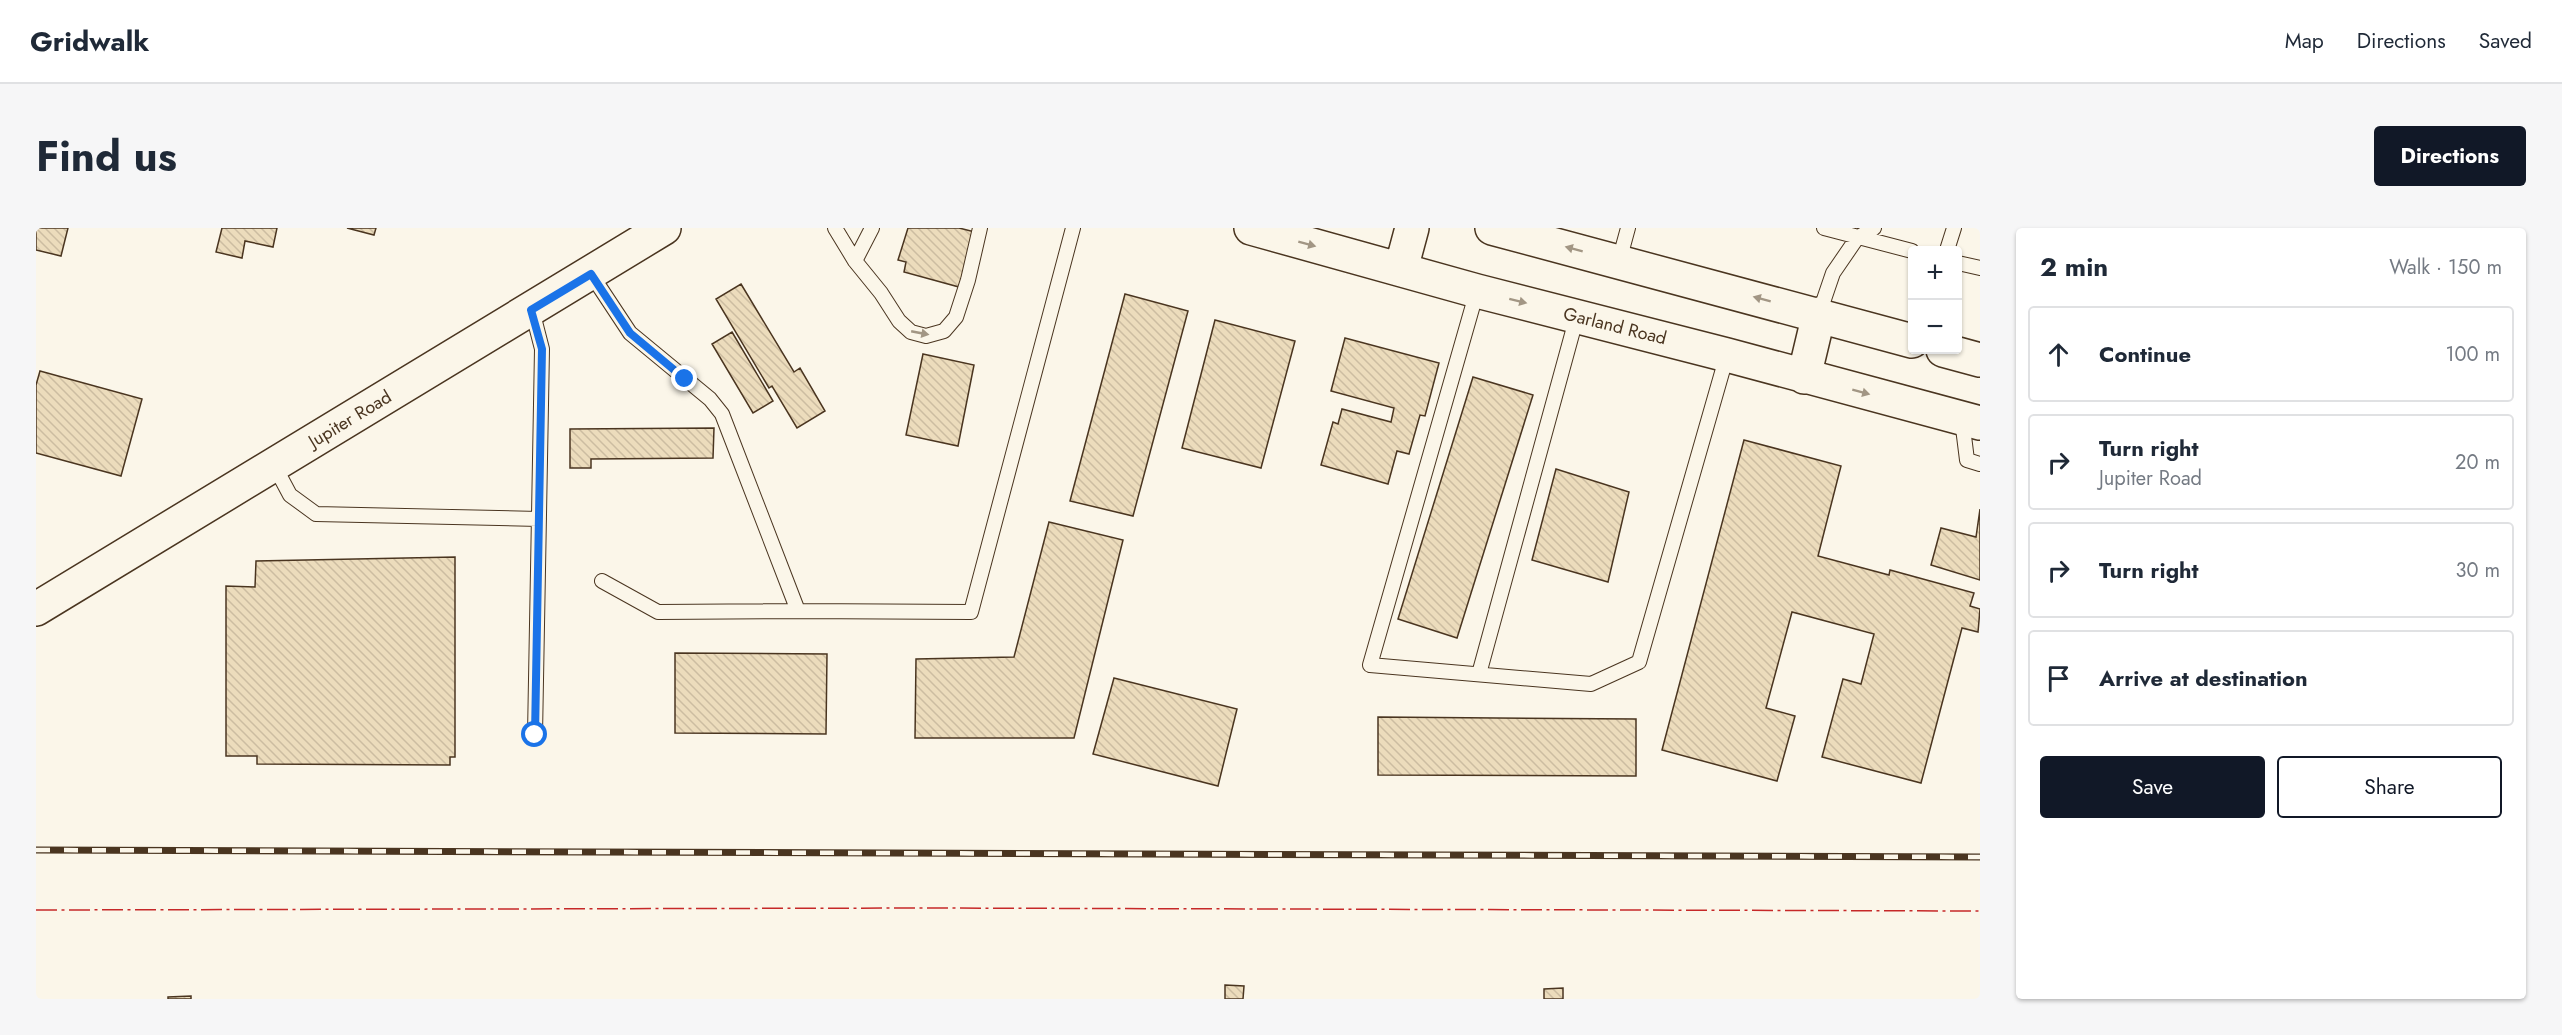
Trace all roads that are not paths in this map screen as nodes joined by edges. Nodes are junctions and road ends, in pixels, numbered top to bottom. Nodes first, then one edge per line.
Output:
1 (664, 228) edge
2 (835, 228) edge
3 (872, 228) edge
4 (980, 228) edge
5 (1073, 228) edge
6 (1251, 228) edge
7 (1412, 228) edge
8 (1492, 228) edge
9 (1628, 228) edge
10 (1824, 228) edge
11 (1874, 228) edge
12 (1954, 228) edge
13 (1857, 238) junction
14 (1948, 246) edge
15 (1908, 250) edge
16 (855, 261) junction
17 (1619, 261) junction
18 (1962, 263) edge
19 (1980, 268) edge
20 (1401, 269) junction
21 (591, 274) junction
22 (1477, 291) junction
23 (531, 310) junction
24 (1819, 314) junction
25 (1577, 316) junction
26 (1908, 340) edge
27 (1958, 354) edge
28 (1727, 355) junction
29 (1980, 360) edge
30 (1804, 377) junction
31 (1971, 420) edge
32 (1980, 464) edge
33 (274, 465) junction
34 (539, 519) junction
35 (602, 581) dead end
36 (36, 609) edge
37 (798, 611) junction
38 (1479, 674) junction
39 (535, 735) dead end

1 - 21 main road, Jupiter Road
2 - 16 lane
3 - 16 lane
16 -> 4 lane
5 - 37 lane
6 -> 20 main road, Garland Road
7 - 20 main road
17 -> 8 main road
9 - 17 lane
10 - 13 lane
11 - 13 lane
12 - 14 lane
13 - 15 lane
13 - 24 lane
24 -> 17 main road
18 - 19 lane
20 - 22 main road, Garland Road
21 - 23 main road, Jupiter Road
21 - 37 lane
22 -> 25 main road, Garland Road
22 - 38 lane
23 - 33 main road, Jupiter Road
23 - 34 lane
24 - 26 main road
24 - 30 main road
25 - 28 main road, Garland Road
25 - 38 lane
27 - 29 main road
28 - 30 main road, Garland Road
28 - 38 lane
30 -> 31 main road, Garland Road
31 - 32 lane
33 - 34 lane
33 - 36 main road, Jupiter Road
34 - 39 lane
35 - 37 lane

